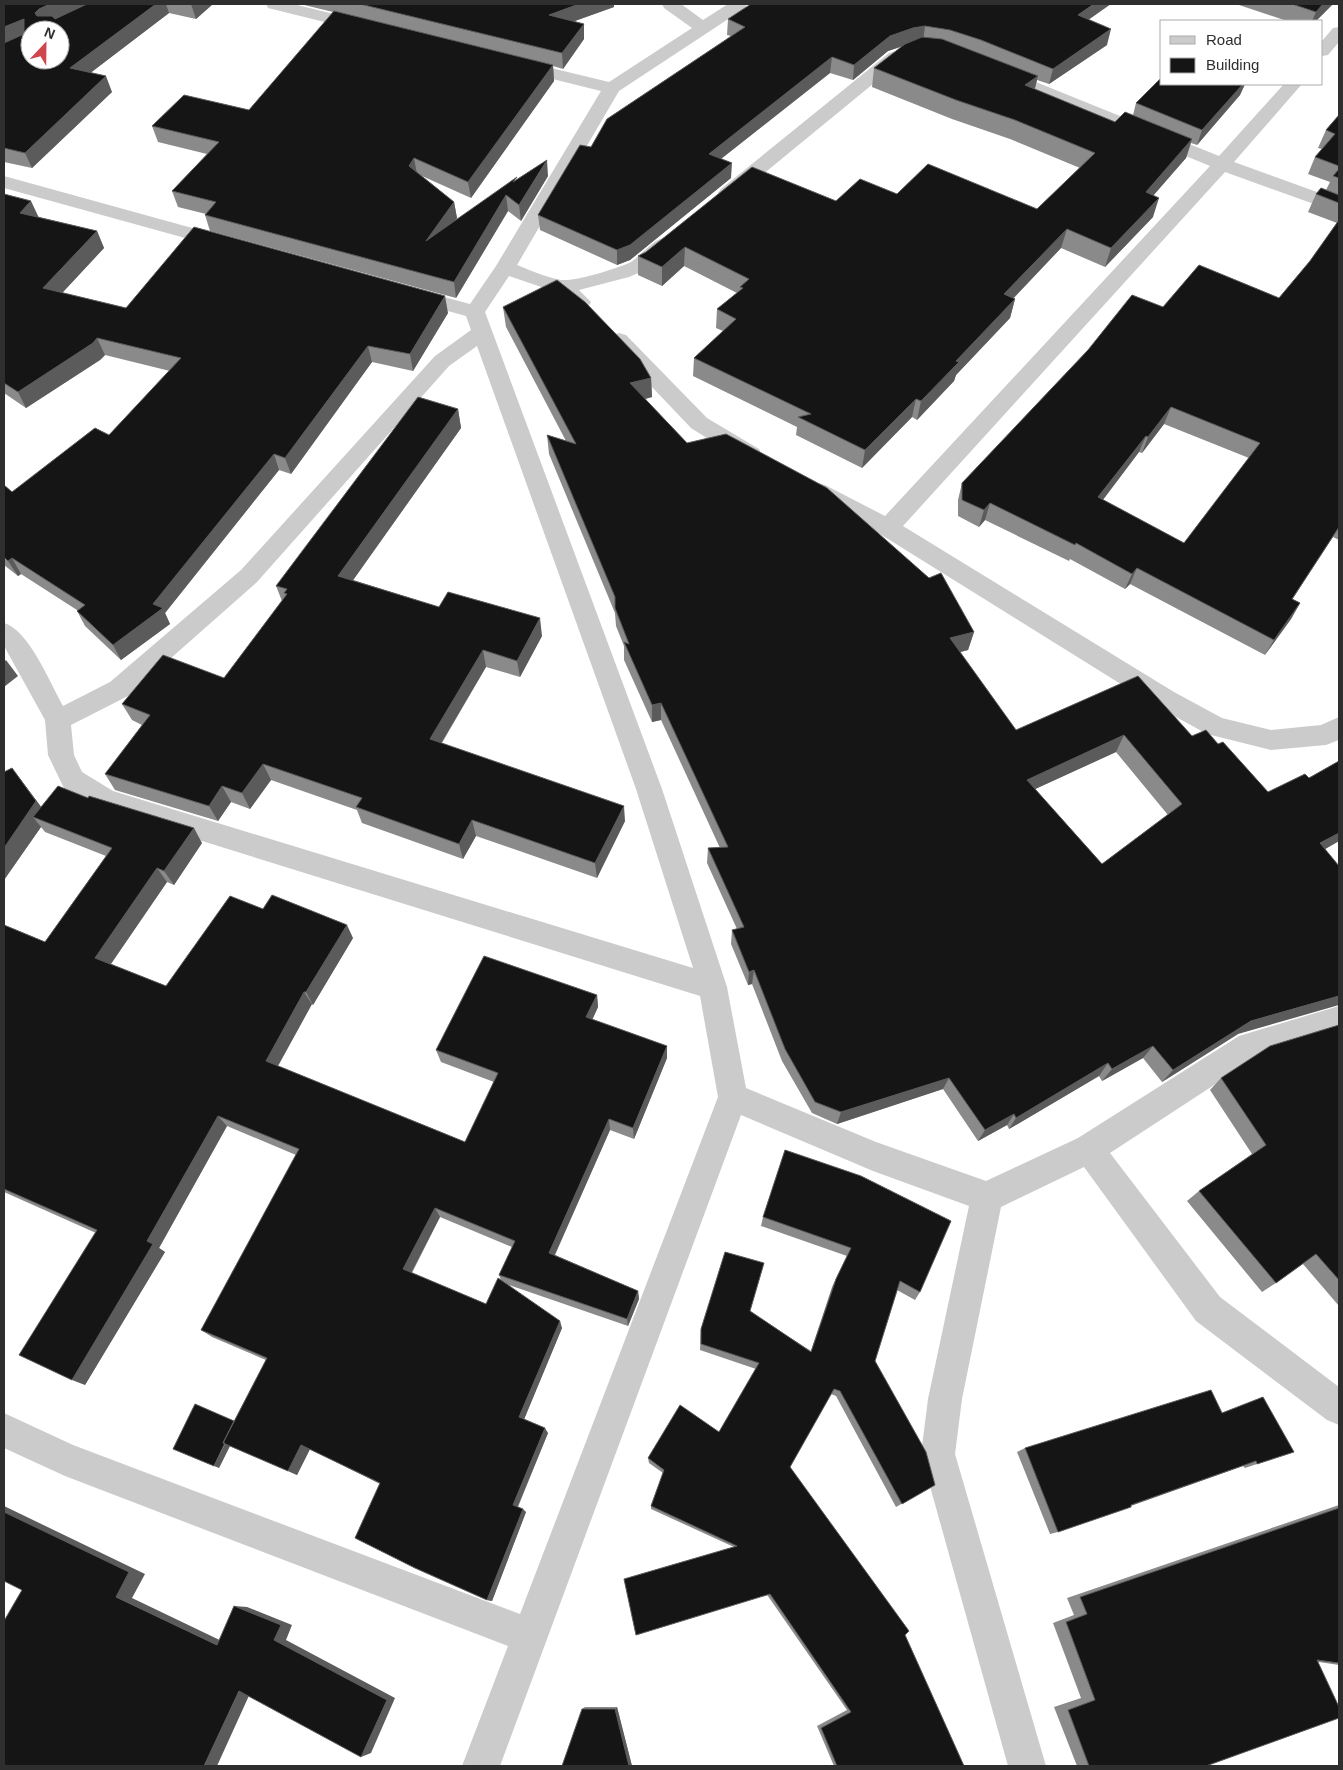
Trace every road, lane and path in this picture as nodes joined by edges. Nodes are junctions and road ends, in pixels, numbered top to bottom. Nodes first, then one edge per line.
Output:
1 (274, 4) edge
2 (670, 4) edge
3 (739, 4) edge
4 (702, 27) junction
5 (380, 30) edge
6 (1339, 32) edge
7 (917, 49) edge
8 (1323, 50) edge
9 (505, 62) edge
10 (989, 68) edge
11 (1292, 85) edge
12 (612, 88) junction
13 (1222, 164) junction
14 (4, 182) edge
15 (714, 204) edge
16 (1339, 207) edge
17 (683, 229) edge
18 (244, 248) edge
19 (505, 268) junction
20 (563, 287) junction
21 (398, 291) edge
22 (478, 322) junction
23 (770, 466) edge
24 (796, 479) edge
25 (888, 528) junction
26 (4, 632) edge
27 (58, 720) junction
28 (1339, 727) edge
29 (713, 987) junction
30 (1339, 1019) edge
31 (733, 1097) junction
32 (1089, 1149) junction
33 (987, 1197) junction
34 (1339, 1408) edge
35 (4, 1430) edge
36 (530, 1636) junction
37 (481, 1766) edge
38 (1027, 1766) edge

1 - 5 street
2 - 4 street
3 - 4 street
4 - 12 street
6 - 8 street
7 - 15 street
9 - 12 street
10 - 13 street
11 - 13 street
12 - 19 street
13 - 16 street
13 - 25 street
14 - 18 street
17 - 20 street
19 - 20 street
19 - 22 street
20 - 23 street
21 - 22 street
22 - 27 street
22 - 29 street
24 - 25 street
25 - 28 street
26 - 27 street
27 - 29 street
29 - 31 street
30 - 32 street
31 - 33 street
31 - 36 street
32 - 33 street
32 - 34 street
33 - 38 street
35 - 36 street
36 - 37 street

